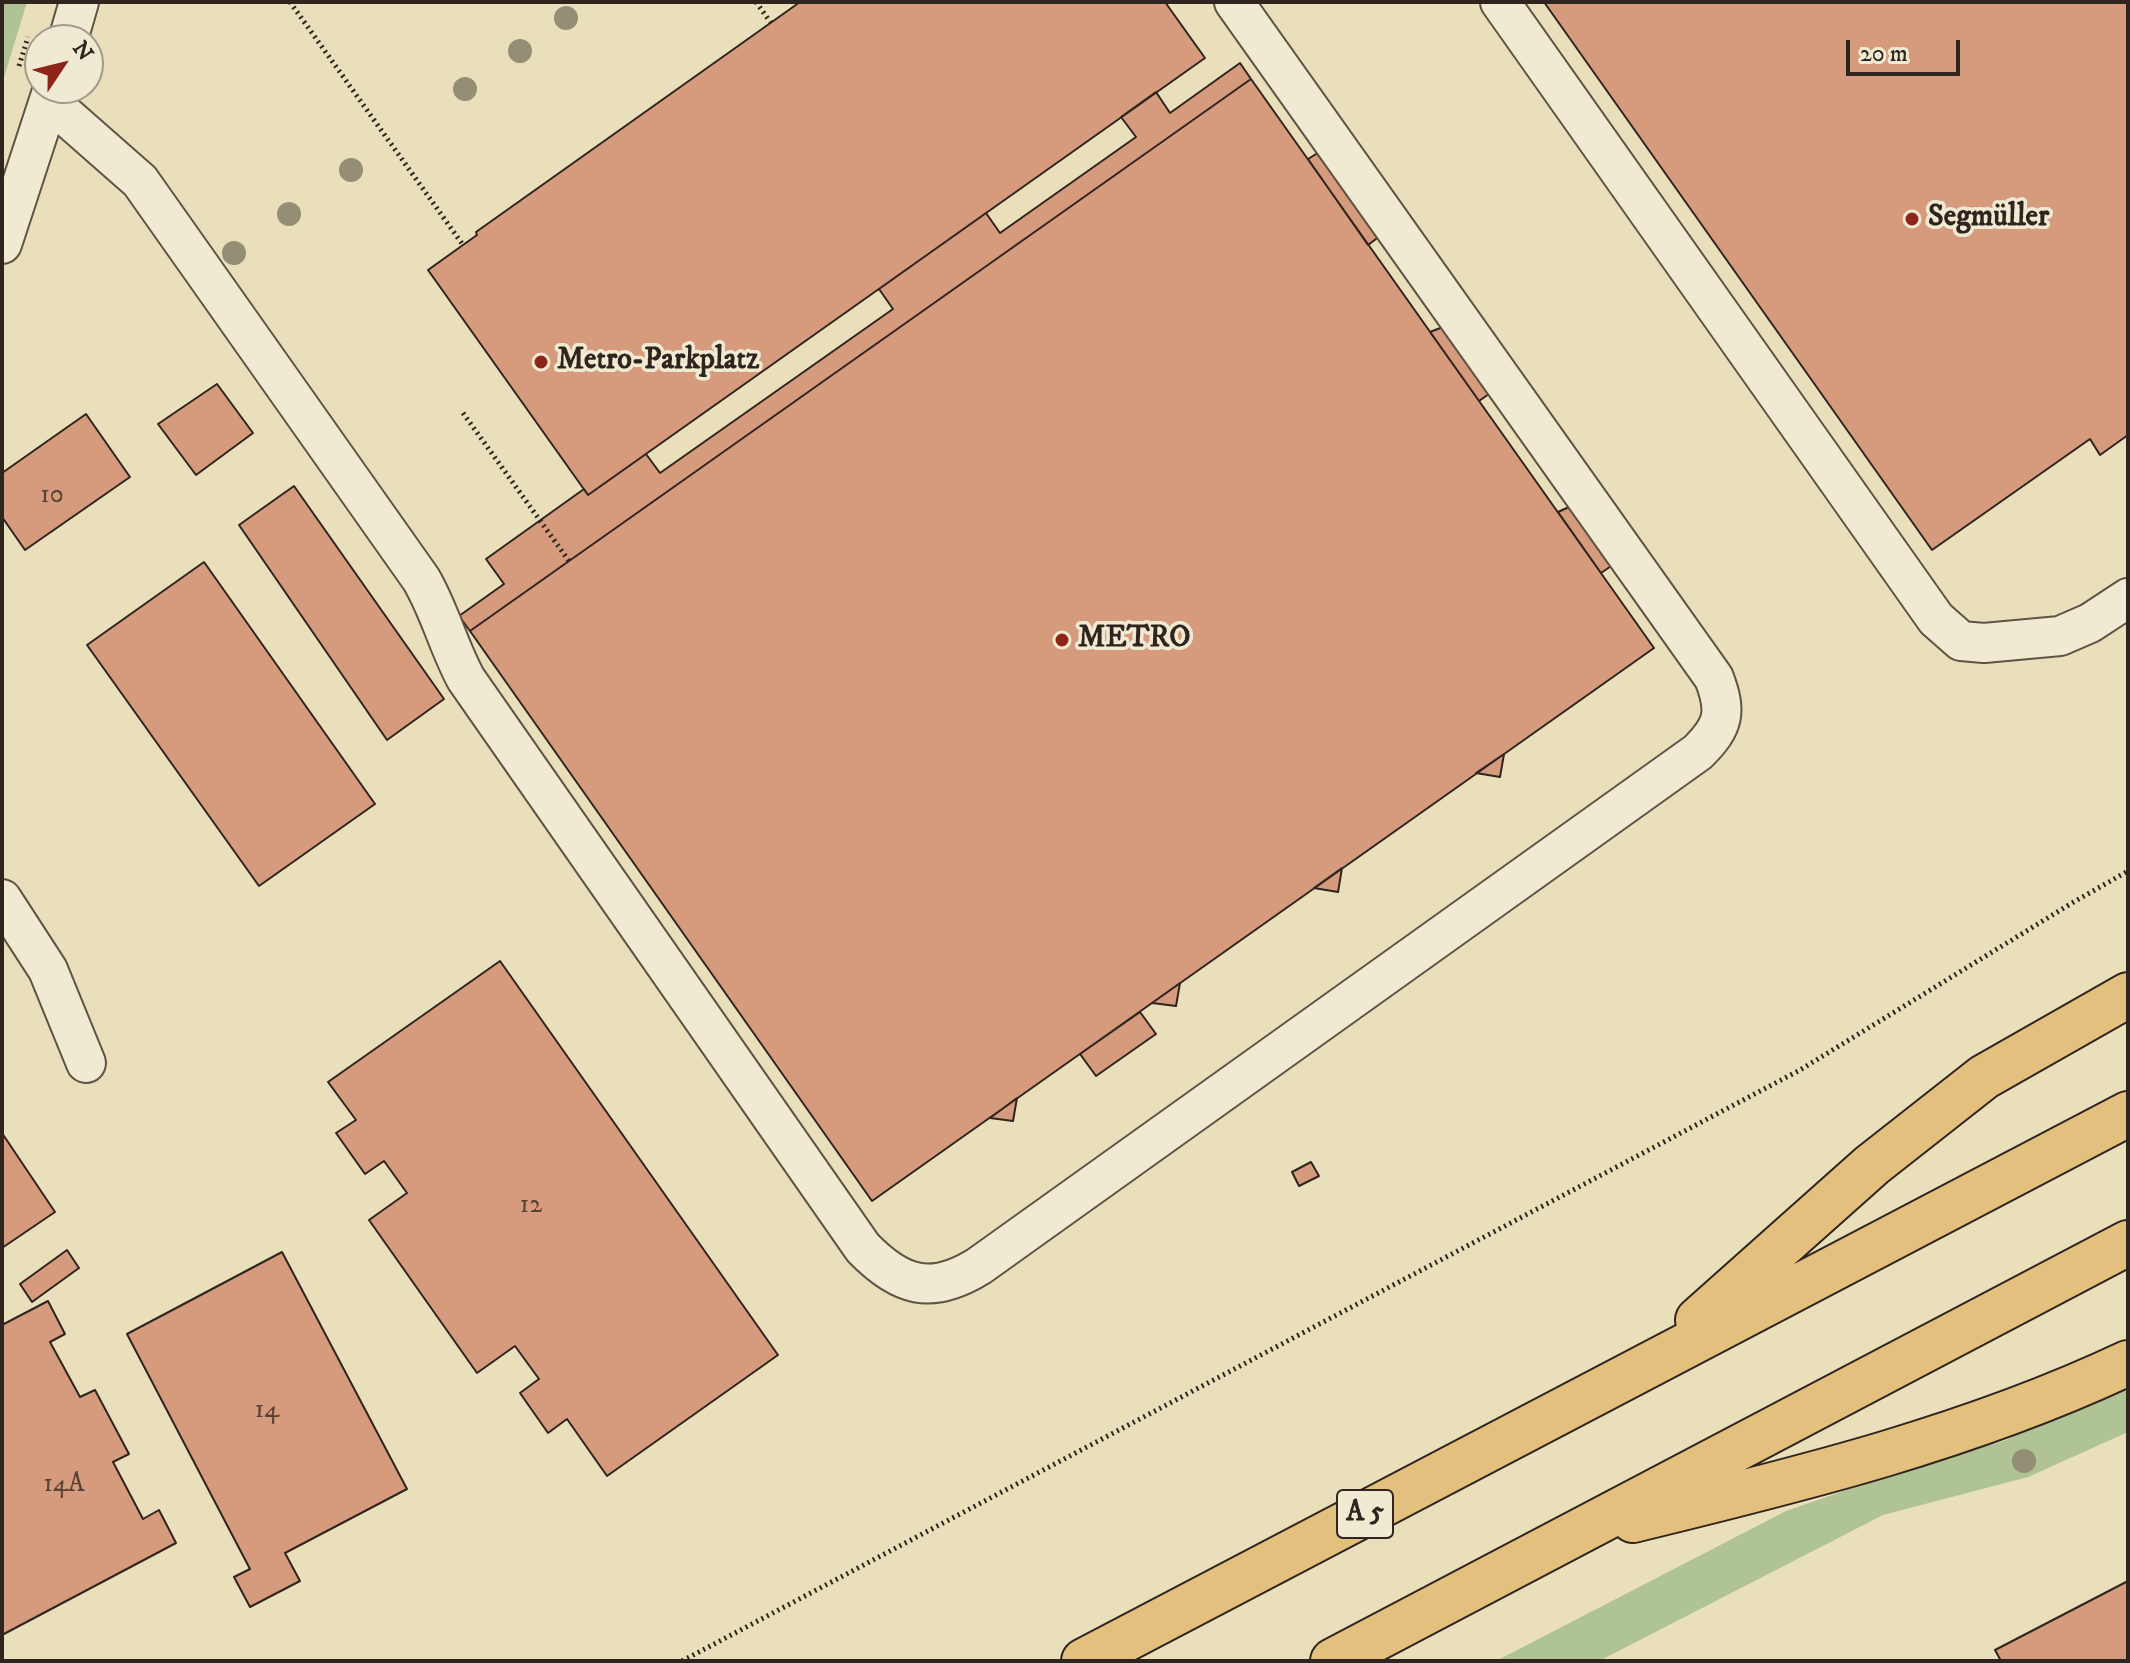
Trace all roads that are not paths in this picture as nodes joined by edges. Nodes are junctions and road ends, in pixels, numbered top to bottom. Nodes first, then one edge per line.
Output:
1 (79, 2) edge
2 (1234, 2) edge
3 (1500, 2) edge
4 (73, 24) edge
5 (48, 104) edge
6 (61, 104) edge
7 (2, 244) edge
8 (2128, 598) edge
9 (2, 899) edge
10 (2128, 995) edge
11 (86, 1063) dead end
12 (2128, 1114) edge
13 (2128, 1243) edge
14 (2128, 1363) edge
15 (1645, 1366) junction
16 (1569, 1536) junction
17 (1084, 1661) edge
18 (1333, 1661) edge

1 - 4 street
2 - 6 street
3 - 8 street
5 - 7 street
9 - 11 street
10 - 15 highway
12 - 15 highway, A 5
13 - 16 highway
14 - 16 highway
15 - 17 highway, A 5
16 - 18 highway

